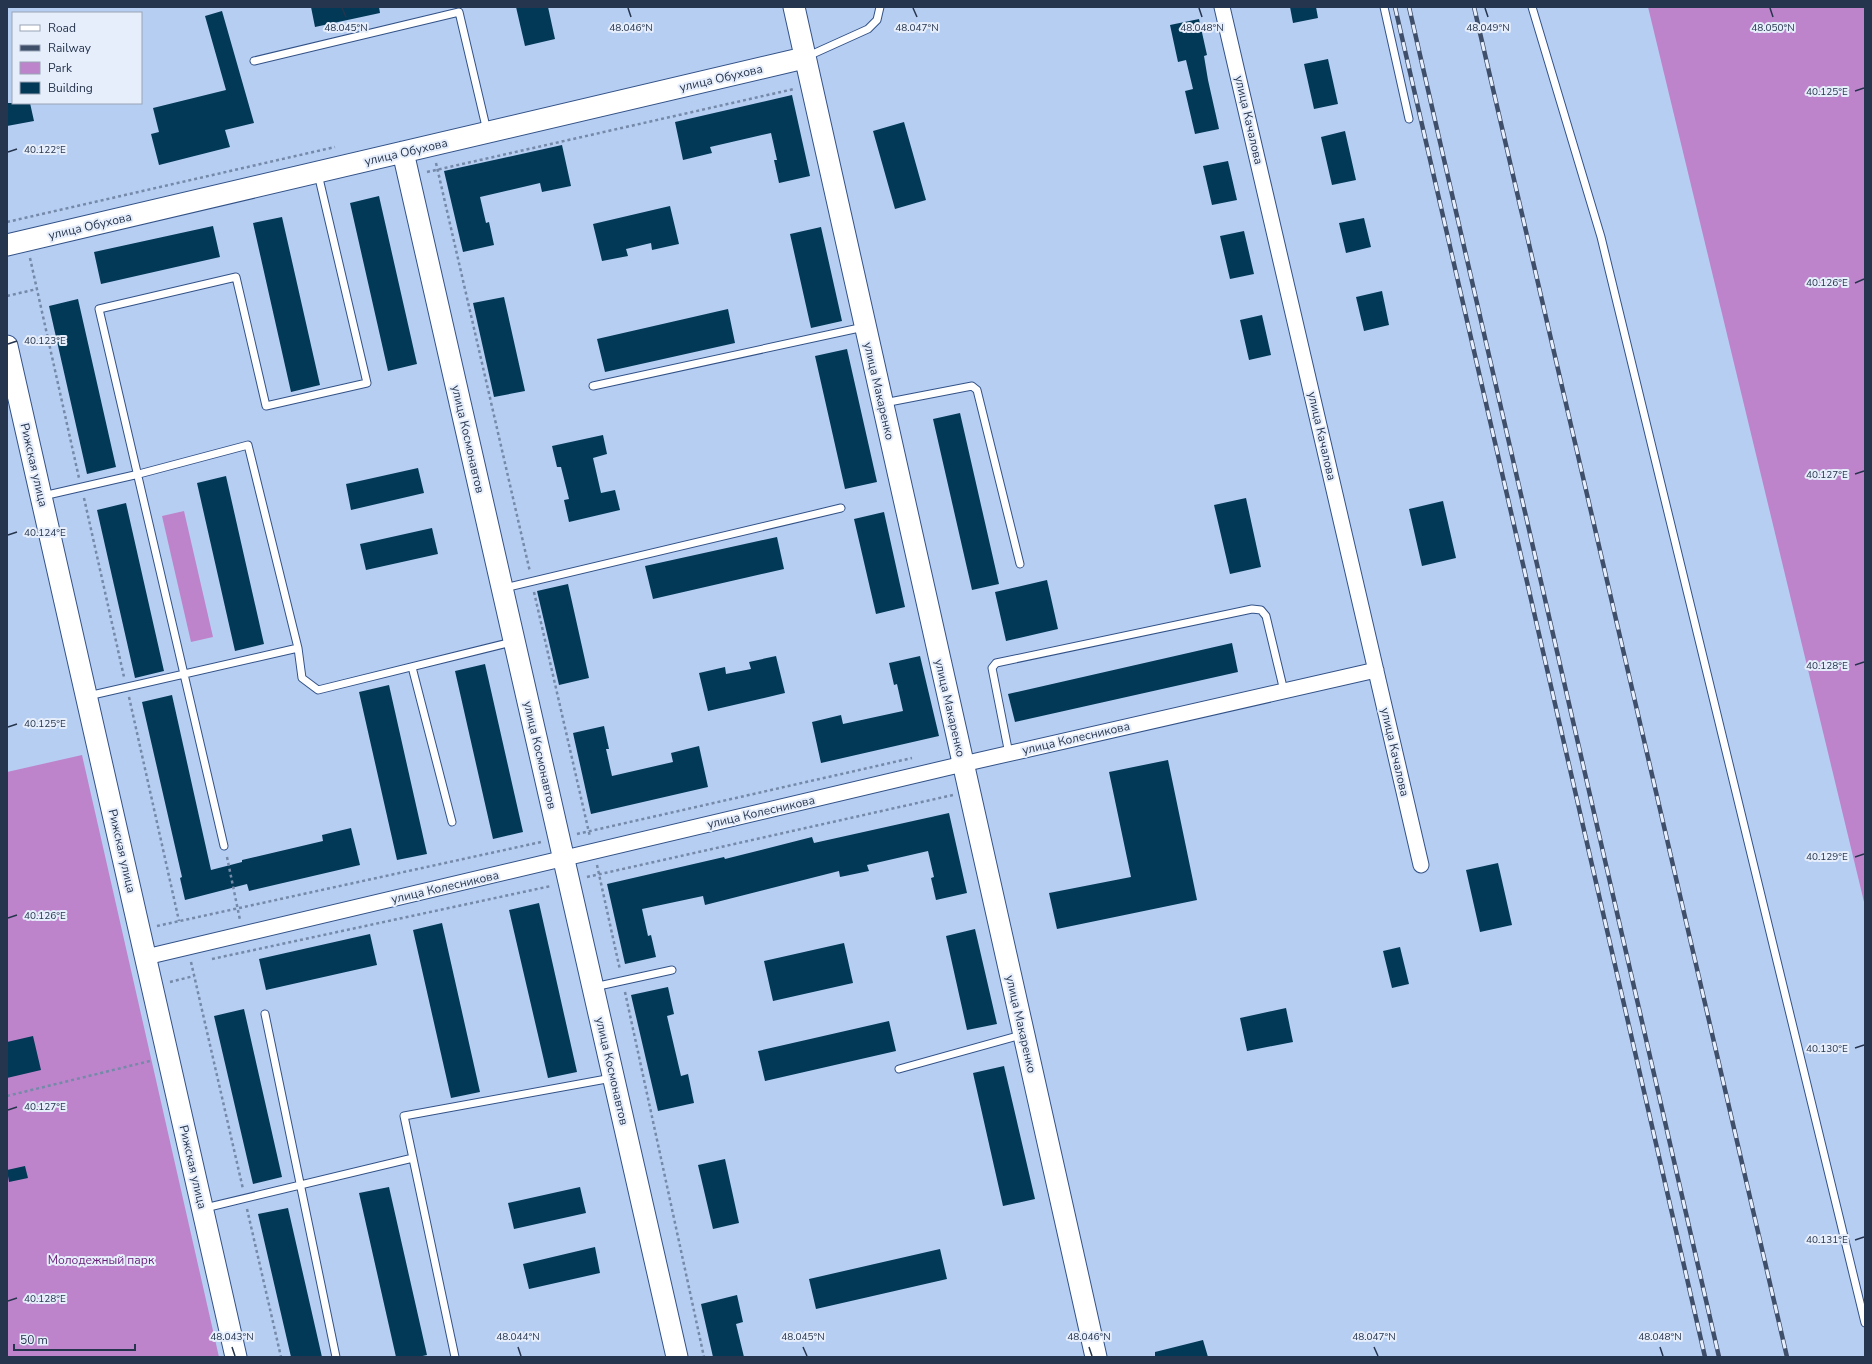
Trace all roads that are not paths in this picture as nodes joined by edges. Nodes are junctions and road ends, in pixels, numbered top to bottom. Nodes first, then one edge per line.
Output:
1 (794, 7) edge
2 (880, 7) edge
3 (1222, 7) edge
4 (1384, 7) edge
5 (1532, 7) edge
6 (804, 58) junction
7 (254, 61) dead end
8 (1409, 119) dead end
9 (488, 133) junction
10 (403, 152) junction
11 (318, 172) junction
12 (7, 245) edge
13 (864, 327) junction
14 (7, 346) edge
15 (593, 386) dead end
16 (882, 403) junction
17 (139, 474) junction
18 (41, 496) junction
19 (841, 508) dead end
20 (1020, 564) dead end
21 (502, 588) junction
22 (514, 641) junction
23 (298, 648) junction
24 (412, 667) junction
25 (1376, 670) junction
26 (185, 674) junction
27 (1284, 691) junction
28 (86, 696) junction
29 (1009, 754) junction
30 (962, 764) junction
31 (452, 822) dead end
32 (224, 846) road end
33 (564, 859) junction
34 (1421, 865) dead end
35 (146, 957) junction
36 (672, 970) dead end
37 (593, 987) junction
38 (265, 1014) dead end
39 (1023, 1035) junction
40 (899, 1069) dead end
41 (613, 1078) junction
42 (413, 1158) junction
43 (301, 1185) junction
44 (203, 1209) junction
45 (1865, 1323) edge
46 (236, 1357) edge
47 (336, 1357) edge
48 (455, 1357) edge
49 (677, 1357) edge
50 (1096, 1357) edge

1 - 6 street, улица Макаренко
2 - 6 lane
3 - 25 street, улица Качалова
4 - 8 lane
5 - 45 lane
6 - 9 street, улица Обухова
6 - 13 street, улица Макаренко
7 - 9 lane
9 - 10 street, улица Обухова
10 - 11 street, улица Обухова
10 - 21 street, улица Космонавтов
11 - 12 street, улица Обухова
11 - 17 lane
13 - 15 lane
13 - 16 street, улица Макаренко
14 - 18 street, Рижская улица
16 - 20 lane
16 - 30 street, улица Макаренко
17 - 18 lane
17 - 23 lane
17 - 26 lane
18 - 28 street, Рижская улица
19 - 21 lane
21 - 22 street, улица Космонавтов
22 - 24 lane
22 - 33 street, улица Космонавтов
23 - 24 lane
23 - 26 lane
24 - 31 lane
25 - 27 street, улица Колесникова
25 - 34 street, улица Качалова
26 - 28 lane
26 - 32 lane
27 - 29 street, улица Колесникова
27 - 29 lane
28 - 35 street, Рижская улица
29 - 30 street, улица Колесникова
30 - 33 street, улица Колесникова
30 - 39 street, улица Макаренко
33 - 35 street, улица Колесникова
33 - 37 street, улица Космонавтов
35 - 44 street, Рижская улица
36 - 37 lane
37 - 41 street, улица Космонавтов
38 - 43 lane
39 - 40 lane
39 - 50 street, улица Макаренко
41 - 42 lane
41 - 49 street, улица Космонавтов
42 - 43 lane
42 - 48 lane
43 - 44 lane
43 - 47 lane
44 - 46 street, Рижская улица

